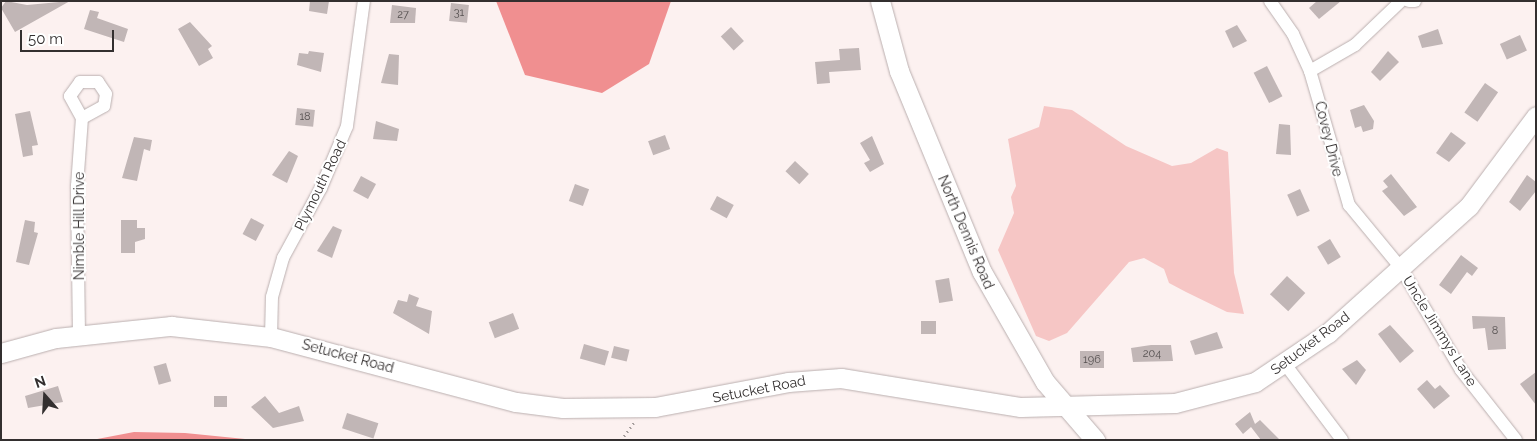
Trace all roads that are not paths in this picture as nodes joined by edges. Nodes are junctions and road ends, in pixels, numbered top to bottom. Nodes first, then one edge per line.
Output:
1 (364, 1) edge
2 (880, 1) edge
3 (1270, 1) edge
4 (1402, 1) edge
5 (1409, 1) edge
6 (1415, 1) edge
7 (1310, 71) junction
8 (1536, 116) edge
9 (82, 118) dead end
10 (1401, 268) junction
11 (79, 335) junction
12 (271, 337) junction
13 (1, 353) edge
14 (1286, 364) junction
15 (1072, 409) junction
16 (1095, 440) edge
17 (1342, 440) edge
18 (1516, 440) edge

1 - 12 street, Plymouth Road
2 - 15 main road, North Dennis Road
3 - 7 street, Covey Drive
4 - 7 street
5 - 6 street
7 - 10 street, Covey Drive
8 - 10 main road, Setucket Road
9 - 11 street, Nimble Hill Drive
10 - 14 main road, Setucket Road
10 - 18 street, Uncle Jimmys Lane
11 - 12 main road, Setucket Road
11 - 13 main road, Setucket Road
12 - 15 main road, Setucket Road
14 - 15 main road, Setucket Road
14 - 17 street
15 - 16 main road, North Dennis Road

